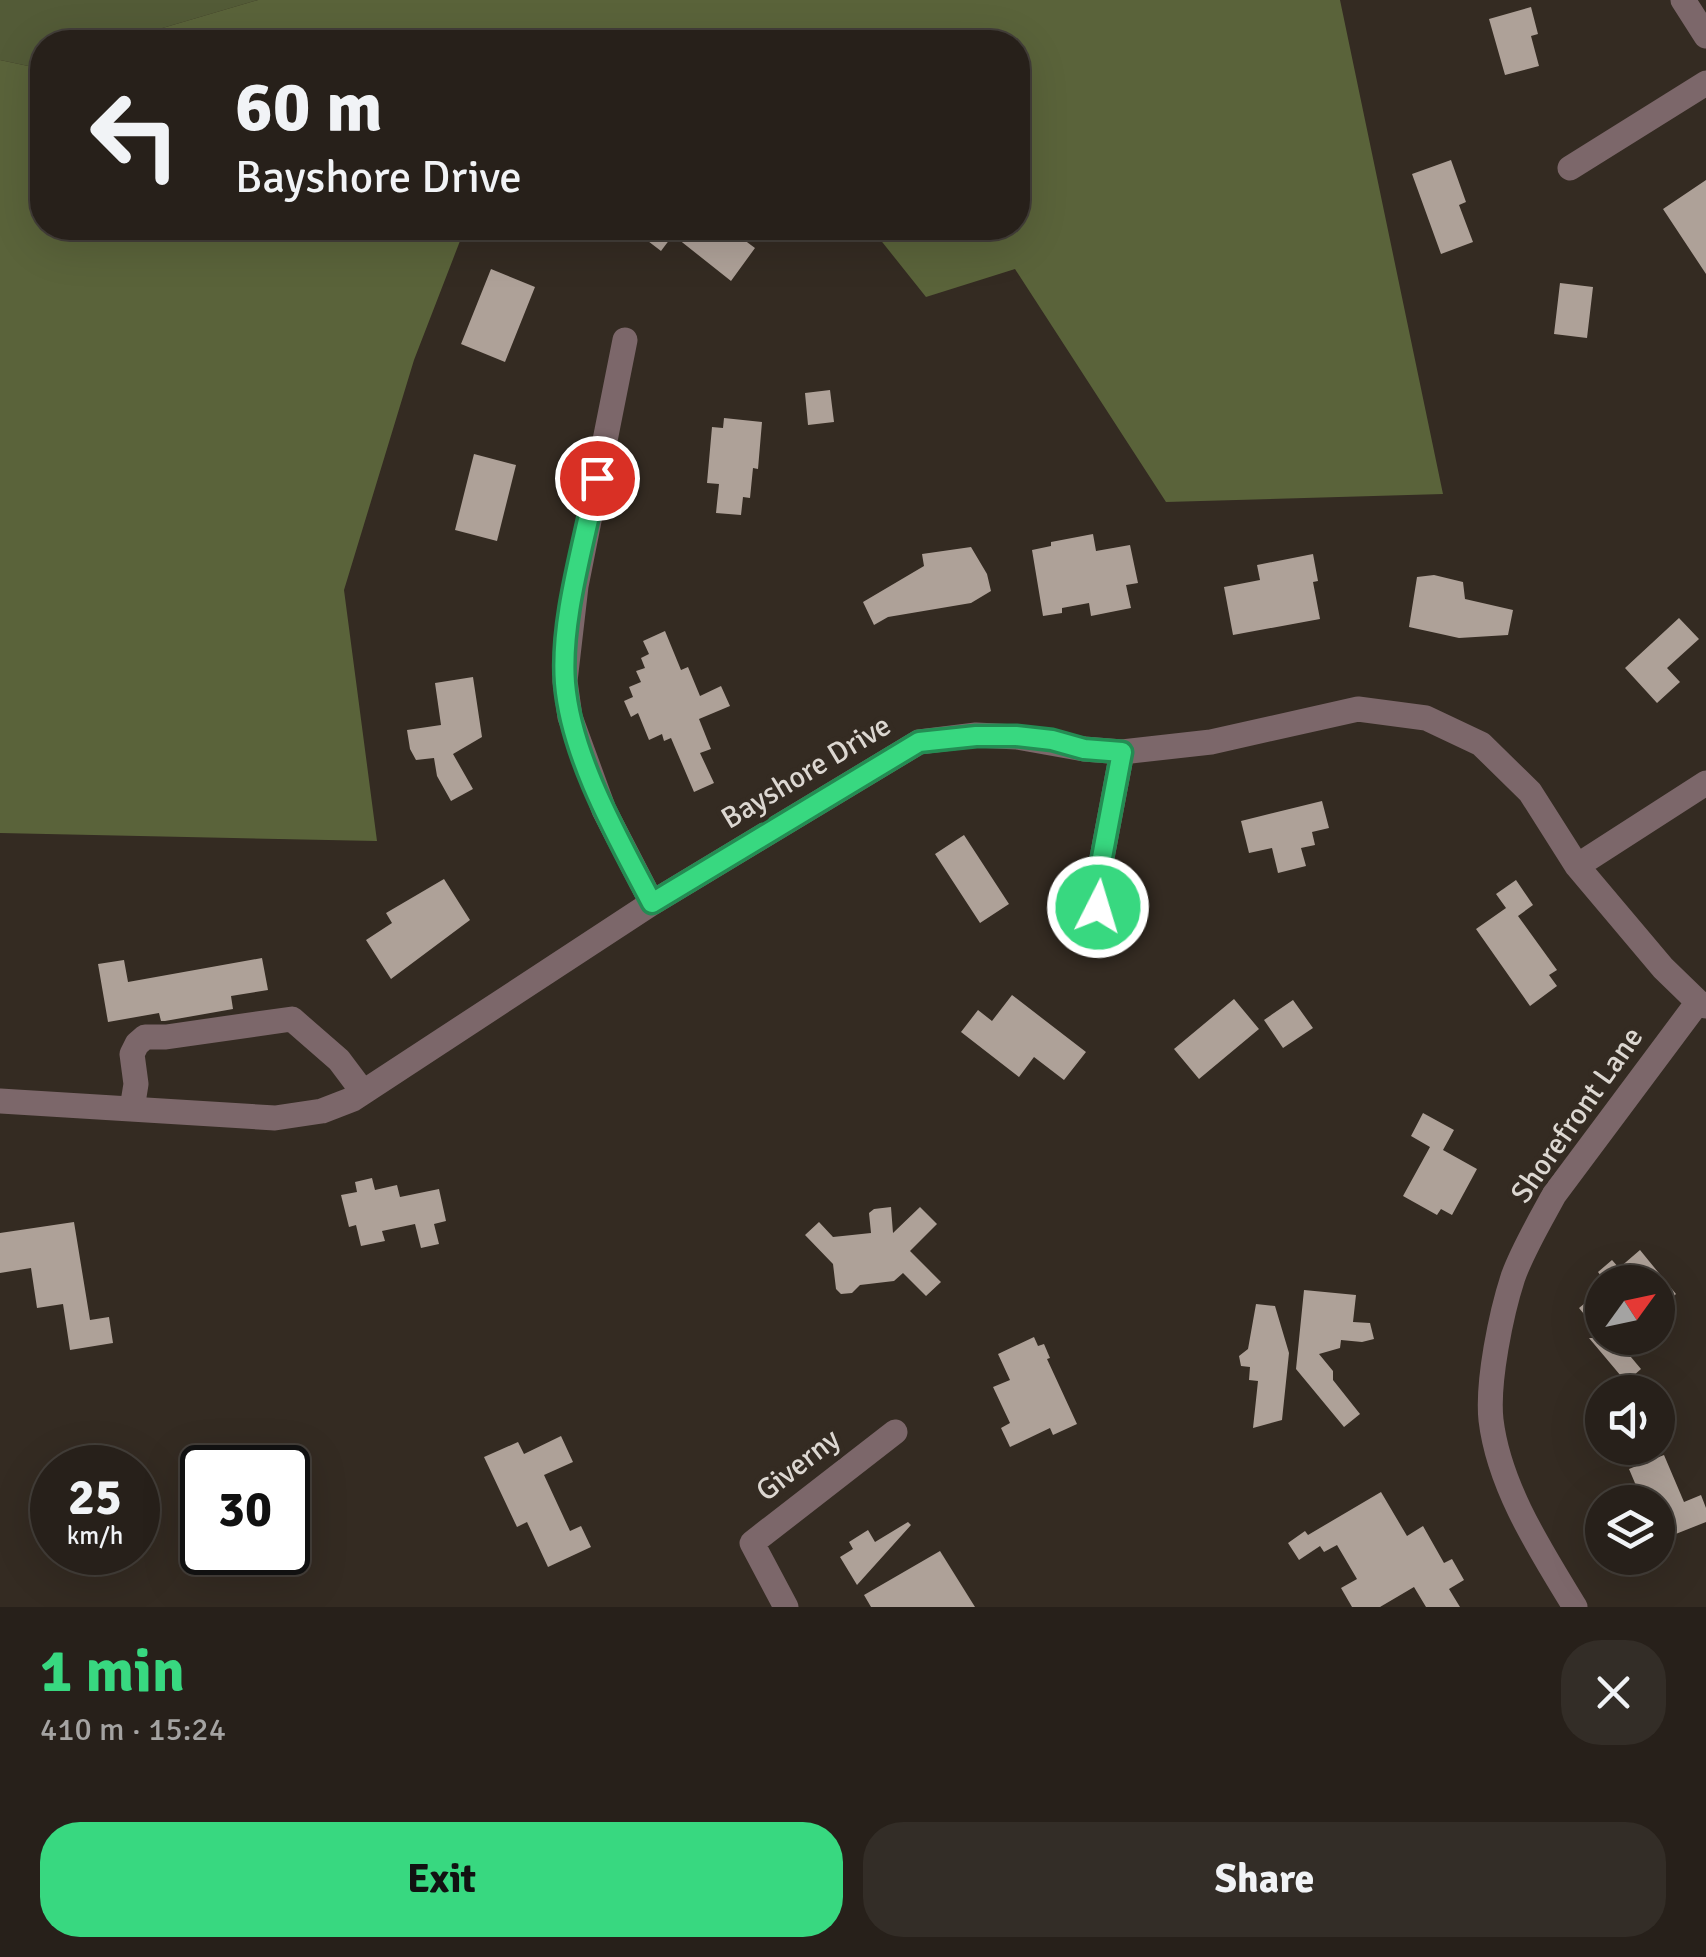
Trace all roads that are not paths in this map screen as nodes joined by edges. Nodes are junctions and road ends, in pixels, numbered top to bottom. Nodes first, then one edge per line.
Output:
1 (1683, 0) edge
2 (1706, 36) edge
3 (1706, 84) edge
4 (1570, 168) dead end
5 (625, 340) dead end
6 (1122, 752) junction
7 (1706, 782) edge
8 (1577, 866) junction
9 (652, 903) junction
10 (1112, 938) dead end
11 (1702, 1004) edge
12 (363, 1092) junction
13 (0, 1101) edge
14 (132, 1109) junction
15 (895, 1432) dead end
16 (786, 1607) edge
17 (1575, 1607) edge

1 - 2 street
3 - 4 street
5 - 9 street
6 - 8 street, Bayshore Drive
6 - 9 street, Bayshore Drive
6 - 10 street
7 - 8 street
8 - 11 street, Bayshore Drive
9 - 12 street, Bayshore Drive
11 - 17 street, Shorefront Lane
12 - 14 street, Bayshore Drive
12 - 14 street
13 - 14 street, Bayshore Drive
15 - 16 street, Giverny

